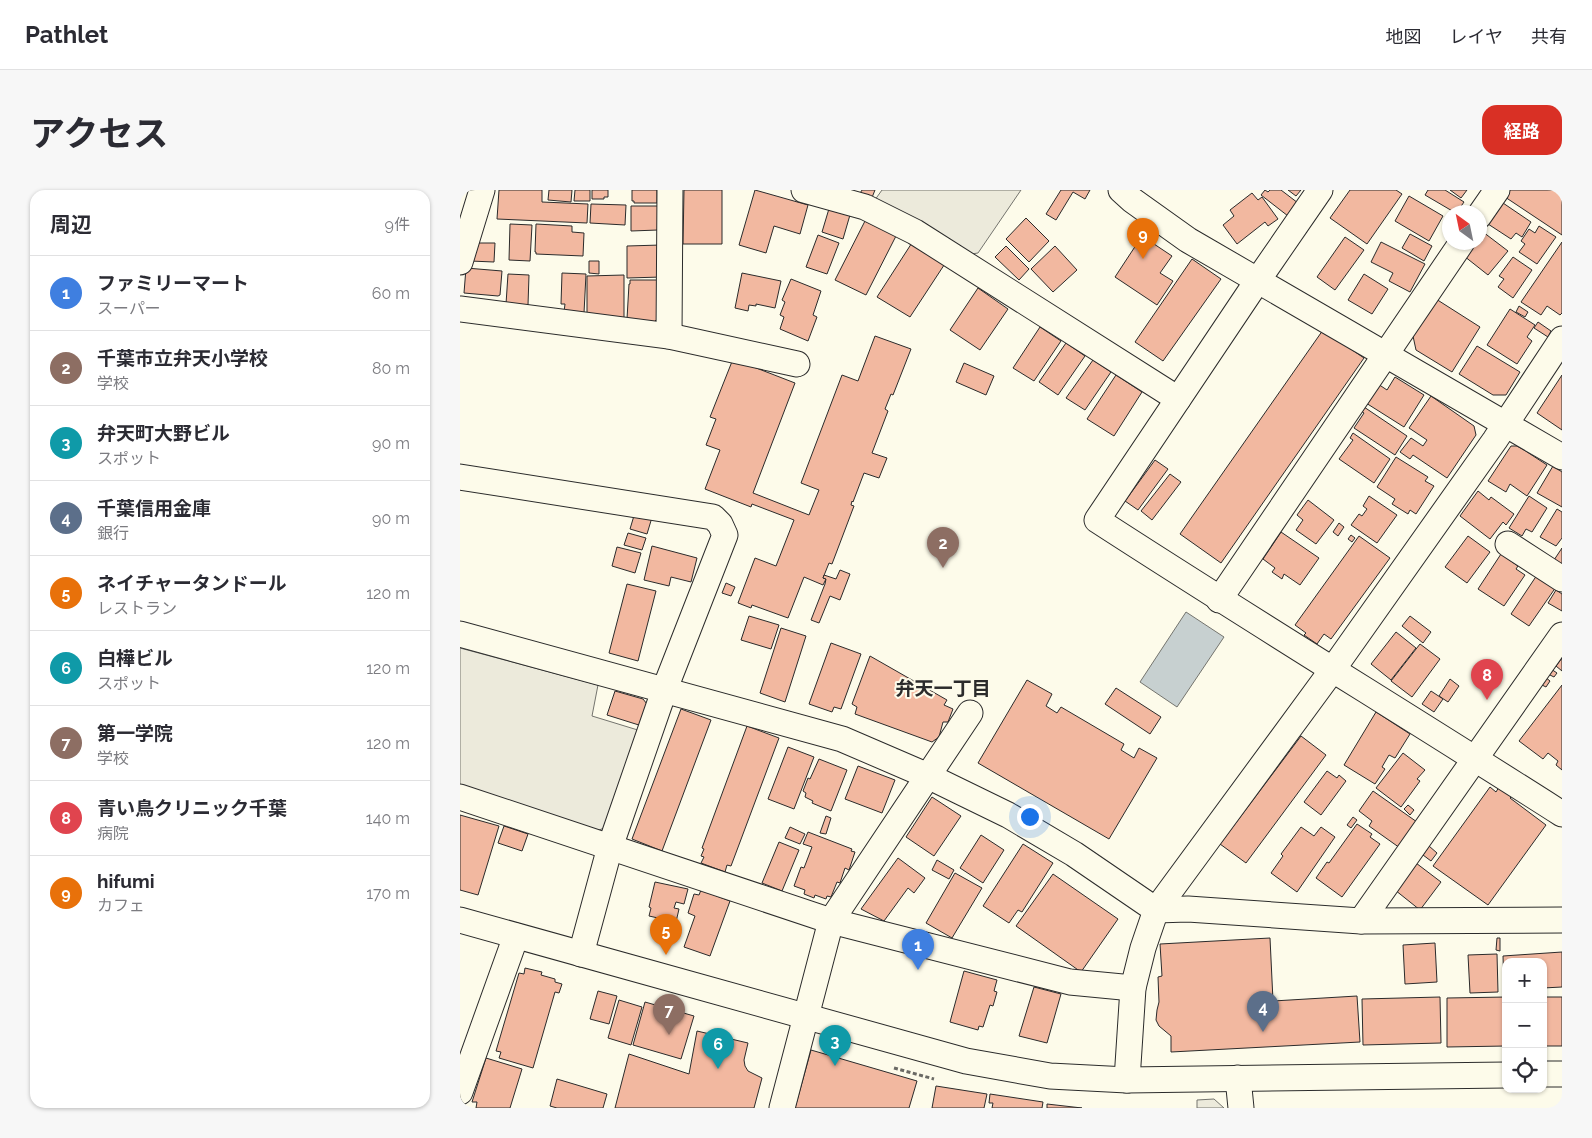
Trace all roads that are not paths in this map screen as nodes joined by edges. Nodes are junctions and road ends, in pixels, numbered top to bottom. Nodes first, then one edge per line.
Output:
1 (482, 190) edge
2 (670, 190) edge
3 (804, 190) edge
4 (1122, 190) edge
5 (1320, 190) edge
6 (1497, 190) edge
7 (1487, 205) edge
8 (1457, 250) edge
9 (460, 262) edge
10 (1258, 280) junction
11 (460, 310) edge
12 (669, 336) junction
13 (1562, 340) edge
14 (1386, 356) junction
15 (797, 364) dead end
16 (1178, 399) junction
17 (1505, 424) junction
18 (1562, 457) edge
19 (460, 477) edge
20 (1508, 544) dead end
21 (1562, 579) edge
22 (1219, 600) junction
23 (460, 634) edge
24 (1562, 635) edge
25 (1333, 669) junction
26 (664, 691) junction
27 (970, 713) dead end
28 (1476, 759) junction
29 (928, 776) junction
30 (460, 797) edge
31 (1562, 814) edge
32 (610, 847) junction
33 (1156, 910) junction
34 (460, 920) edge
35 (1562, 920) edge
36 (831, 921) junction
37 (1361, 921) junction
38 (516, 936) junction
39 (581, 954) junction
40 (1133, 988) junction
41 (806, 1016) junction
42 (1547, 1074) edge
43 (1562, 1074) edge
44 (1502, 1075) edge
45 (1238, 1078) junction
46 (1128, 1080) junction
47 (460, 1092) edge
48 (782, 1108) edge
49 (1241, 1108) edge

1 - 9 street
2 - 12 street
3 - 16 street
4 - 10 street
5 - 10 street
6 - 7 street
8 - 14 street
10 - 14 street
10 - 16 street
11 - 12 street
12 - 15 street
13 - 17 street
14 - 17 street
14 - 22 street
16 - 22 street
17 - 18 street
17 - 25 street
19 - 26 street
20 - 21 street
22 - 25 street
23 - 26 street
24 - 28 street
25 - 28 street
25 - 33 street
26 - 29 street
26 - 32 street
27 - 29 street
28 - 31 street
28 - 37 street
29 - 33 street
29 - 36 street
30 - 32 street
32 - 36 street
32 - 39 street
33 - 37 street
33 - 40 street
34 - 38 street
35 - 37 street
36 - 40 street
36 - 41 street
38 - 39 street
38 - 47 street
39 - 41 street
40 - 46 street
41 - 46 street
41 - 48 street
42 - 43 street
44 - 45 street
45 - 46 street
45 - 49 street

